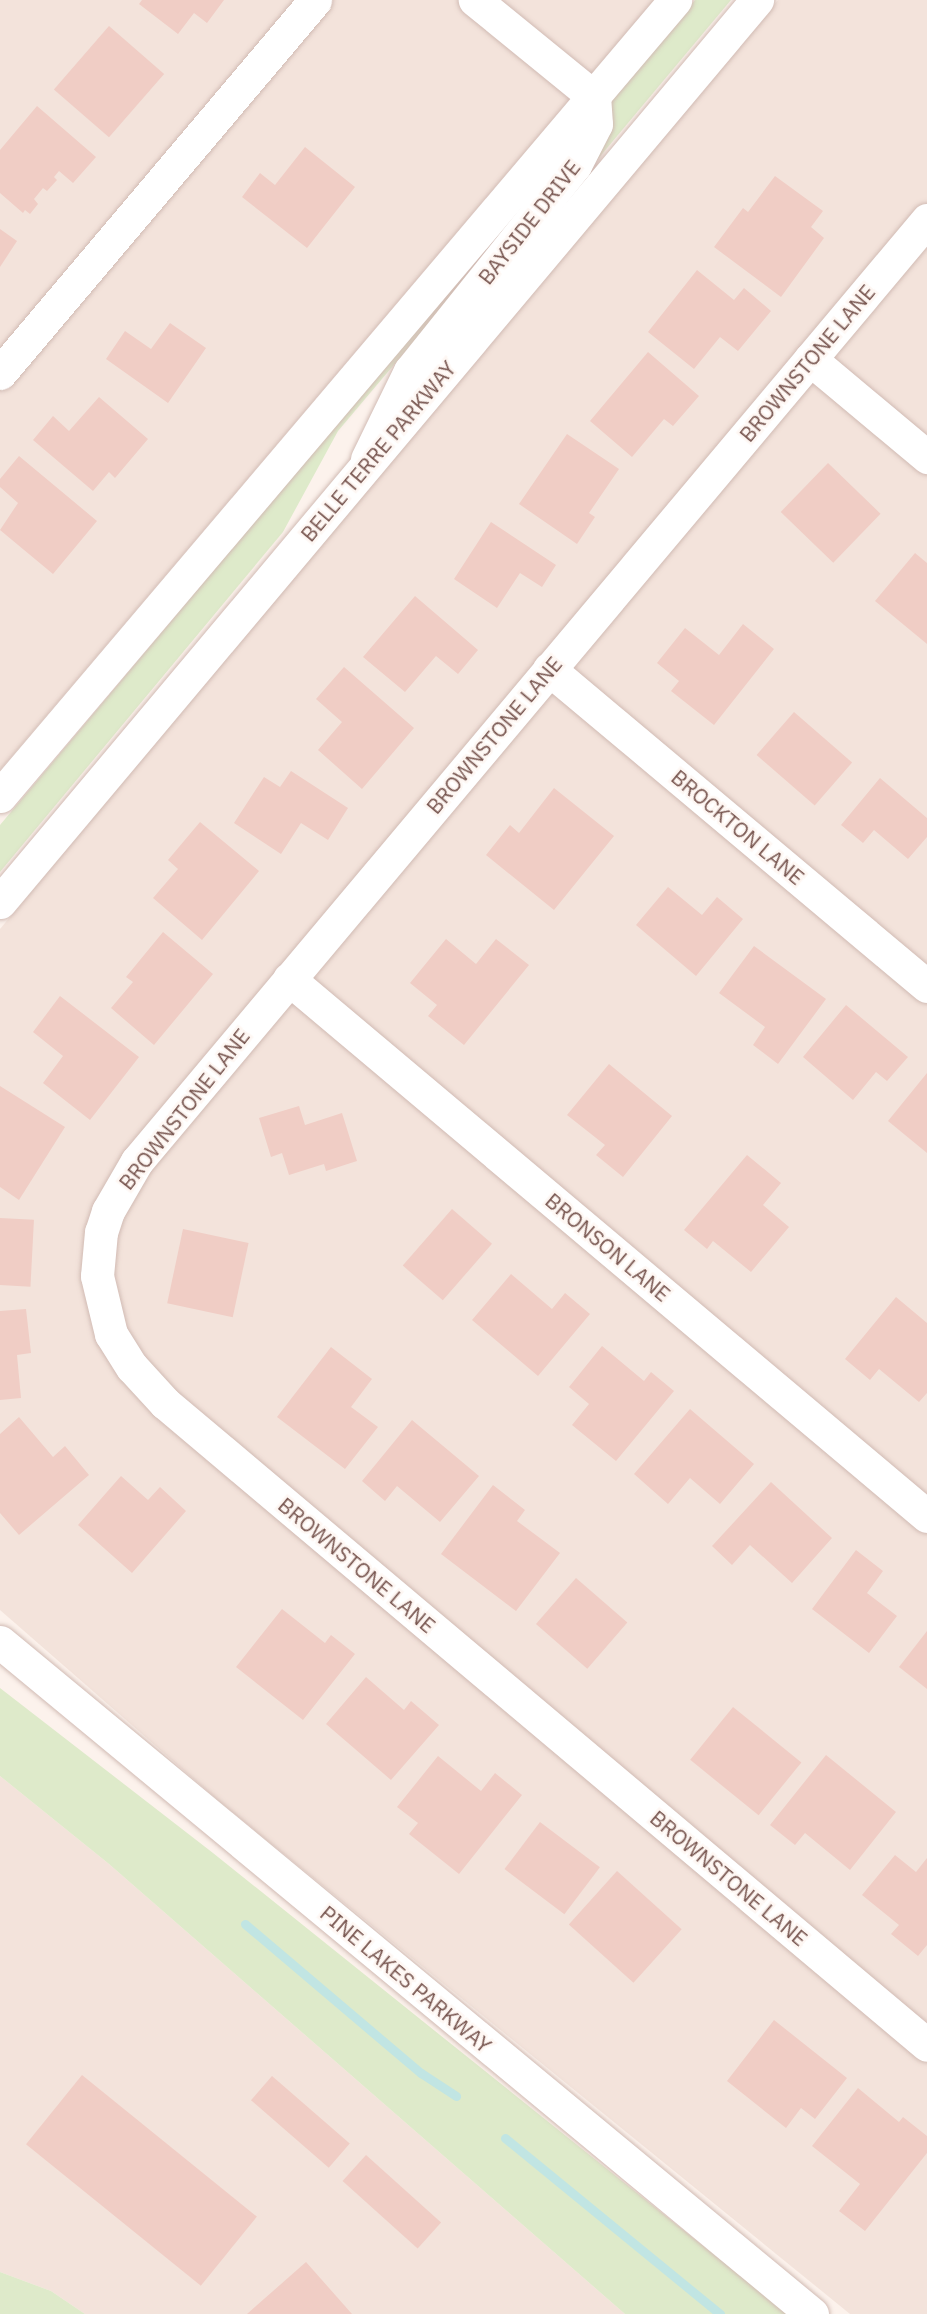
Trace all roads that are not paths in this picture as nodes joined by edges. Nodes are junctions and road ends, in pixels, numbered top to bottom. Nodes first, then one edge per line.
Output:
1 (315, 0) edge
2 (475, 0) edge
3 (675, 0) edge
4 (758, 0) edge
5 (594, 97) junction
6 (927, 220) edge
7 (810, 359) junction
8 (0, 373) edge
9 (927, 457) edge
10 (363, 469) junction
11 (549, 669) junction
12 (0, 796) edge
13 (0, 902) edge
14 (289, 978) junction
15 (927, 986) edge
16 (927, 1516) edge
17 (0, 1642) edge
18 (927, 2045) edge
19 (812, 2314) edge

1 - 8 street
2 - 5 street
3 - 5 street
4 - 10 street, BELLE TERRE PARKWAY
5 - 10 street, BAYSIDE DRIVE
5 - 12 street
6 - 7 street, BROWNSTONE LANE
7 - 9 street
7 - 11 street, BROWNSTONE LANE
10 - 13 street, BELLE TERRE PARKWAY
11 - 14 street, BROWNSTONE LANE
11 - 15 street, BROCKTON LANE
14 - 16 street, BRONSON LANE
14 - 18 street, BROWNSTONE LANE
17 - 19 street, PINE LAKES PARKWAY

